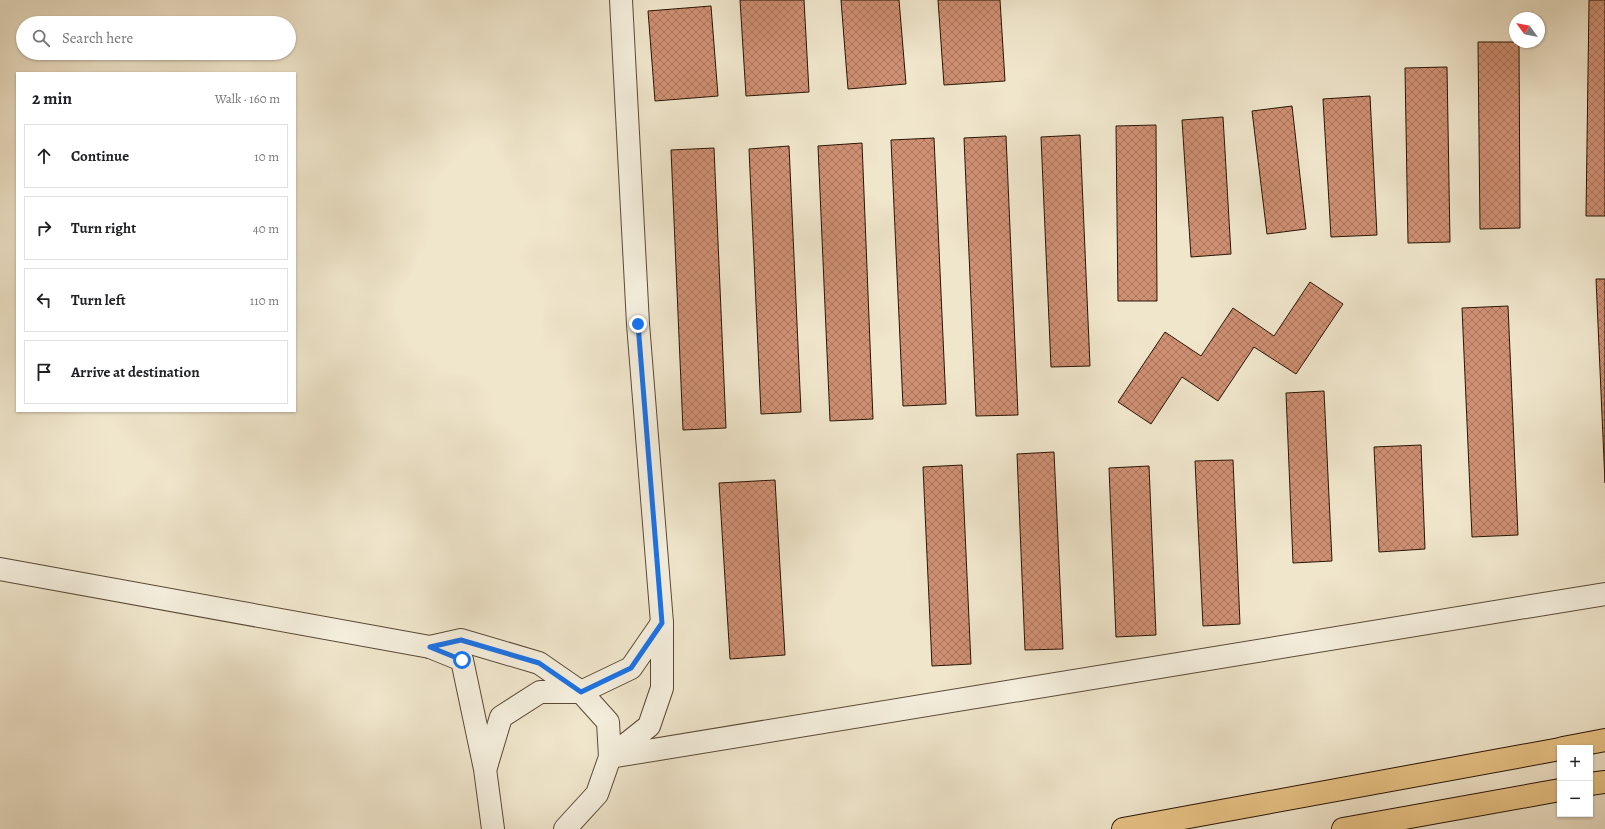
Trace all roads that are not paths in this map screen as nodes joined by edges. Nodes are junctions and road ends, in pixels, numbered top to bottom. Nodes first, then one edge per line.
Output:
1 (621, 0) edge
2 (0, 569) edge
3 (1605, 594) edge
4 (662, 623) junction
5 (430, 647) junction
6 (581, 692) junction
7 (1605, 740) edge
8 (1578, 745) edge
9 (1557, 749) edge
10 (610, 757) junction
11 (485, 769) junction
12 (1605, 782) edge
13 (1593, 784) edge
14 (1557, 791) edge
15 (493, 829) edge
16 (565, 829) edge
17 (1123, 829) edge
18 (1343, 829) edge

1 - 4 street
2 - 5 street
3 - 10 street
4 - 6 street
4 - 10 street
5 - 6 street
5 - 11 street
6 - 10 street
6 - 11 street
7 - 8 highway
9 - 17 highway
10 - 16 street
11 - 15 street
12 - 13 highway
14 - 18 highway

